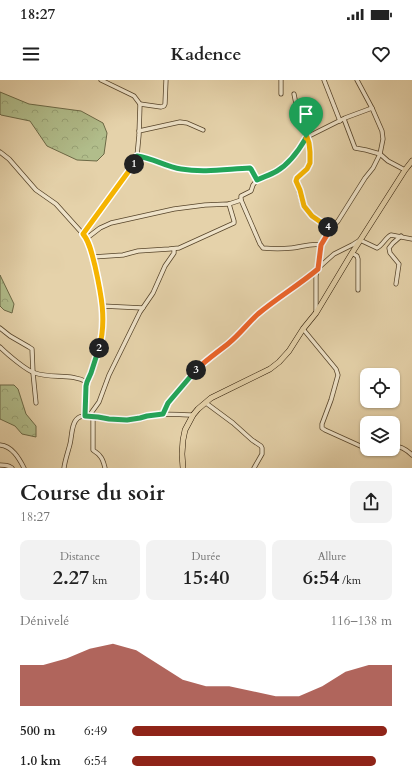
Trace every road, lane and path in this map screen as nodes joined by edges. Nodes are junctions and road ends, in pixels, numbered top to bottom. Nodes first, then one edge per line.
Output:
1 (101, 80) edge
2 (166, 80) edge
3 (281, 80) edge
4 (324, 80) edge
5 (357, 80) edge
6 (282, 94) dead end
7 (294, 94) dead end
8 (140, 104) junction
9 (372, 108) junction
10 (342, 120) junction
11 (203, 130) dead end
12 (139, 131) junction
13 (307, 137) junction
14 (0, 152) edge
15 (380, 154) junction
16 (137, 156) junction
17 (412, 160) edge
18 (405, 170) junction
19 (257, 180) junction
20 (241, 200) junction
21 (229, 204) junction
22 (330, 230) junction
23 (83, 234) junction
24 (401, 236) junction
25 (86, 238) junction
26 (412, 239) edge
27 (360, 240) junction
28 (321, 245) junction
29 (174, 249) junction
30 (352, 253) junction
31 (93, 257) junction
32 (318, 269) junction
33 (396, 284) dead end
34 (358, 290) dead end
35 (102, 306) junction
36 (143, 308) junction
37 (316, 313) junction
38 (0, 328) edge
39 (303, 329) junction
40 (0, 347) edge
41 (32, 373) junction
42 (87, 382) junction
43 (36, 403) dead end
44 (206, 403) junction
45 (163, 414) junction
46 (193, 415) junction
47 (89, 416) junction
48 (0, 445) edge
49 (360, 445) edge
50 (400, 447) edge
51 (412, 455) edge
52 (0, 465) edge
53 (12, 468) edge
54 (24, 468) edge
55 (64, 468) edge
56 (105, 468) edge
57 (183, 468) edge
58 (254, 468) edge

1 - 8 street
2 - 8 street
3 - 6 street
4 - 10 street
5 - 9 street
7 - 13 street
8 - 12 street
9 - 10 street
9 - 15 street
10 - 13 street
10 - 15 street
11 - 12 street
12 - 16 street
13 - 19 street
13 - 22 street
14 - 23 street
15 - 18 street
15 - 22 street
16 - 19 street
16 - 23 street
17 - 18 highway
18 - 27 highway
19 - 20 street
20 - 21 street
20 - 28 street
21 - 25 street
21 - 29 street
22 - 28 street
23 - 25 street
24 - 26 street
24 - 27 street
24 - 33 street
25 - 31 street
27 - 30 highway
27 - 32 street
28 - 32 street
29 - 31 street
29 - 36 street
30 - 34 street
30 - 37 highway
31 - 35 street
32 - 37 street
32 - 45 street
35 - 36 street
35 - 42 street
36 - 47 street
37 - 39 highway
38 - 41 street
39 - 44 highway
39 - 49 street
40 - 41 street
41 - 42 street
41 - 43 street
42 - 47 street
44 - 46 highway
44 - 58 street
45 - 46 street
45 - 47 street
46 - 57 highway
47 - 55 street
47 - 56 street
48 - 54 street
50 - 51 street
52 - 53 street

